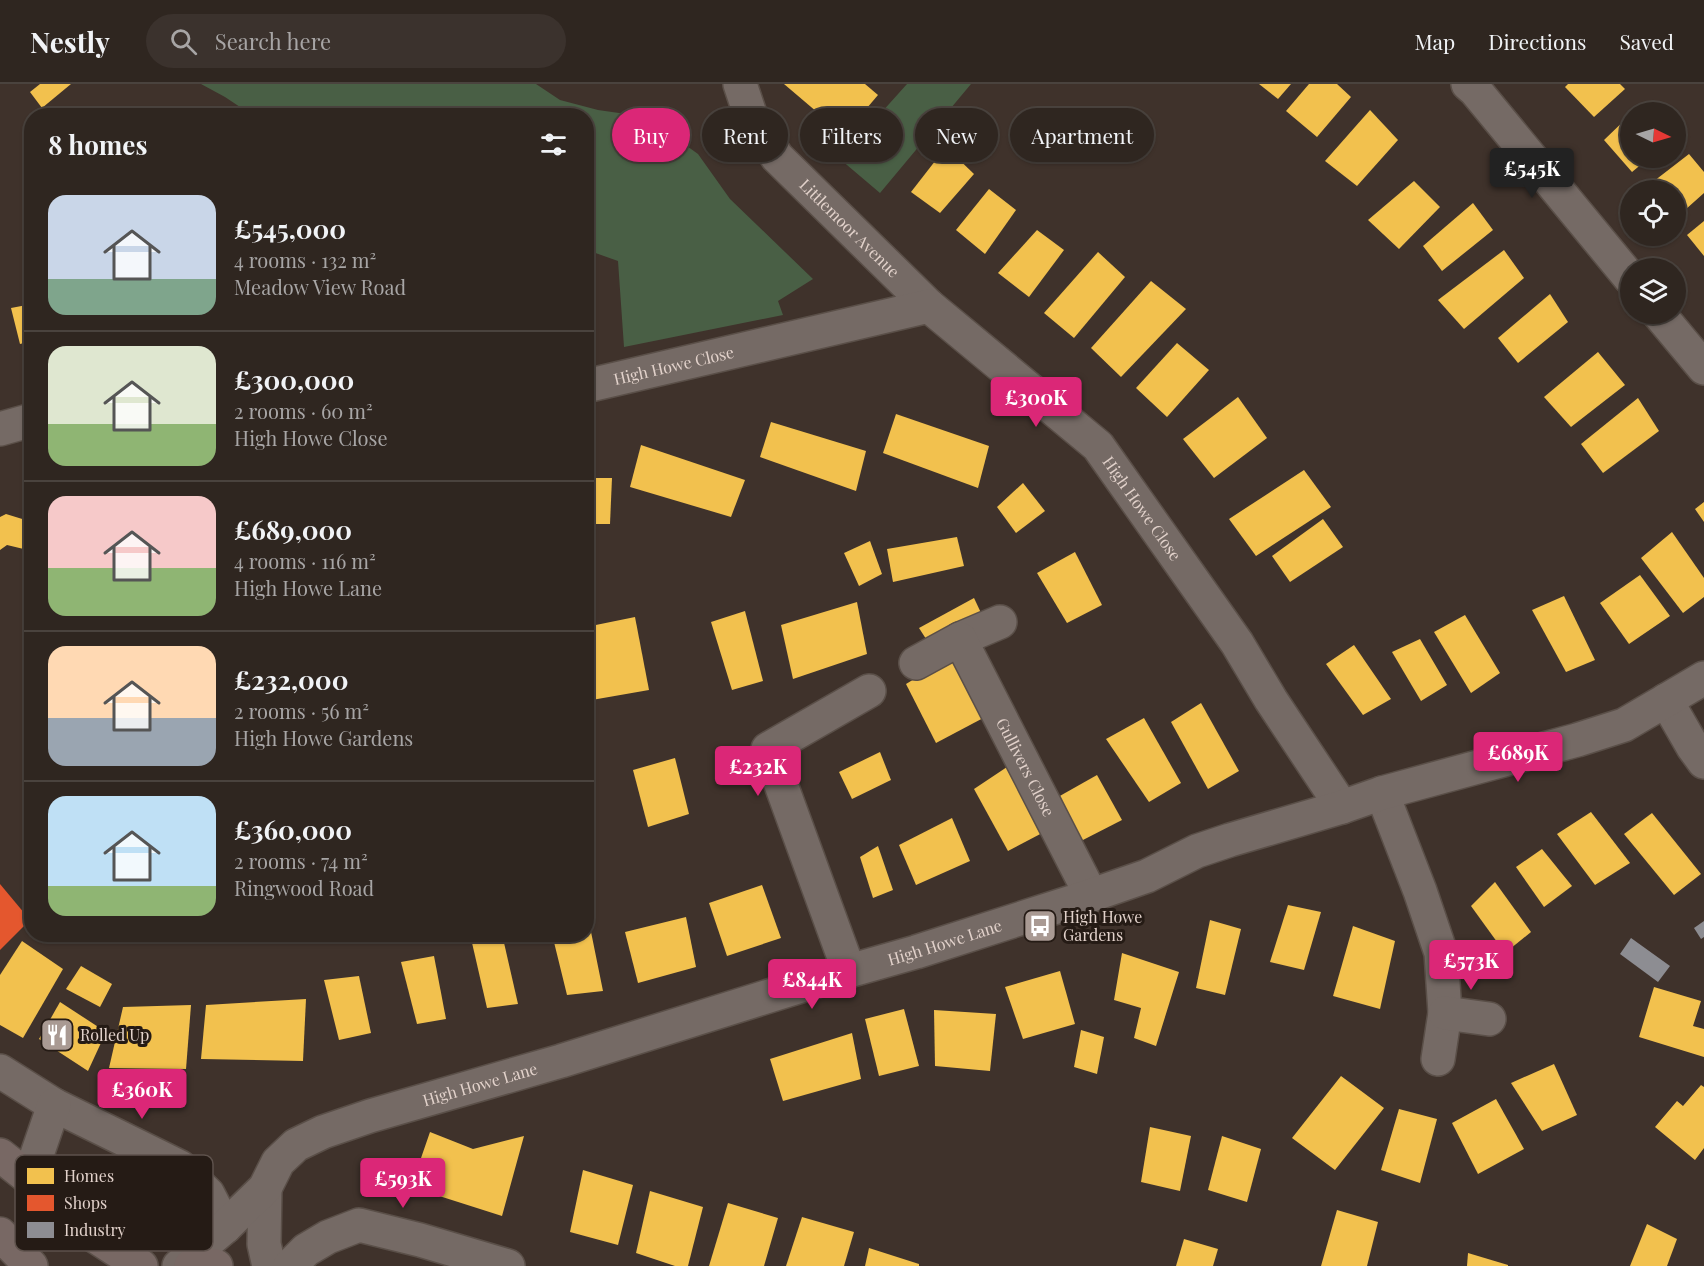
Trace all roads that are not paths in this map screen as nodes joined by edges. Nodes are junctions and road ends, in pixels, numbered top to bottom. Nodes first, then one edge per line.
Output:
1 (740, 84) edge
2 (1468, 84) edge
3 (1620, 266) edge
4 (930, 306) junction
5 (1667, 324) edge
6 (1704, 368) edge
7 (594, 384) edge
8 (24, 422) edge
9 (0, 429) edge
10 (1000, 622) dead end
11 (960, 639) junction
12 (916, 663) dead end
13 (1704, 678) edge
14 (869, 691) dead end
15 (1666, 700) junction
16 (1704, 762) edge
17 (1382, 793) junction
18 (1342, 807) junction
19 (1091, 895) junction
20 (849, 971) junction
21 (1445, 1013) junction
22 (1489, 1019) dead end
23 (1438, 1059) dead end
24 (0, 1071) edge
25 (54, 1105) junction
26 (0, 1155) edge
27 (37, 1155) edge
28 (156, 1155) edge
29 (15, 1167) edge
30 (265, 1188) junction
31 (213, 1204) edge
32 (225, 1227) junction
33 (0, 1234) edge
34 (213, 1237) edge
35 (15, 1249) edge
36 (16, 1251) edge
37 (118, 1251) edge
38 (197, 1251) edge
39 (298, 1258) edge
40 (491, 1263) edge
41 (31, 1266) edge
42 (141, 1266) edge
43 (179, 1266) edge
44 (191, 1266) edge
45 (216, 1266) edge
46 (269, 1266) edge

1 - 4 street, Littlemoor Avenue
2 - 3 street
4 - 7 street, High Howe Close
4 - 18 street, High Howe Close
5 - 6 street
8 - 9 street
10 - 11 street
11 - 12 street
11 - 19 street, Gullivers Close
13 - 15 street, High Howe Lane
14 - 20 street
15 - 16 street
15 - 17 street, High Howe Lane
17 - 18 street, High Howe Lane
17 - 21 street
18 - 19 street, High Howe Lane
19 - 20 street, High Howe Lane
20 - 30 street, High Howe Lane
21 - 22 street
21 - 23 street
24 - 25 street
25 - 27 street
25 - 28 street
26 - 29 highway
30 - 32 street, High Howe Lane
30 - 46 street, High Howe Lane
31 - 32 street
32 - 34 street, High Howe Lane
33 - 35 highway
36 - 41 highway
37 - 42 highway
38 - 43 street, High Howe Lane
39 - 40 street
44 - 45 highway

